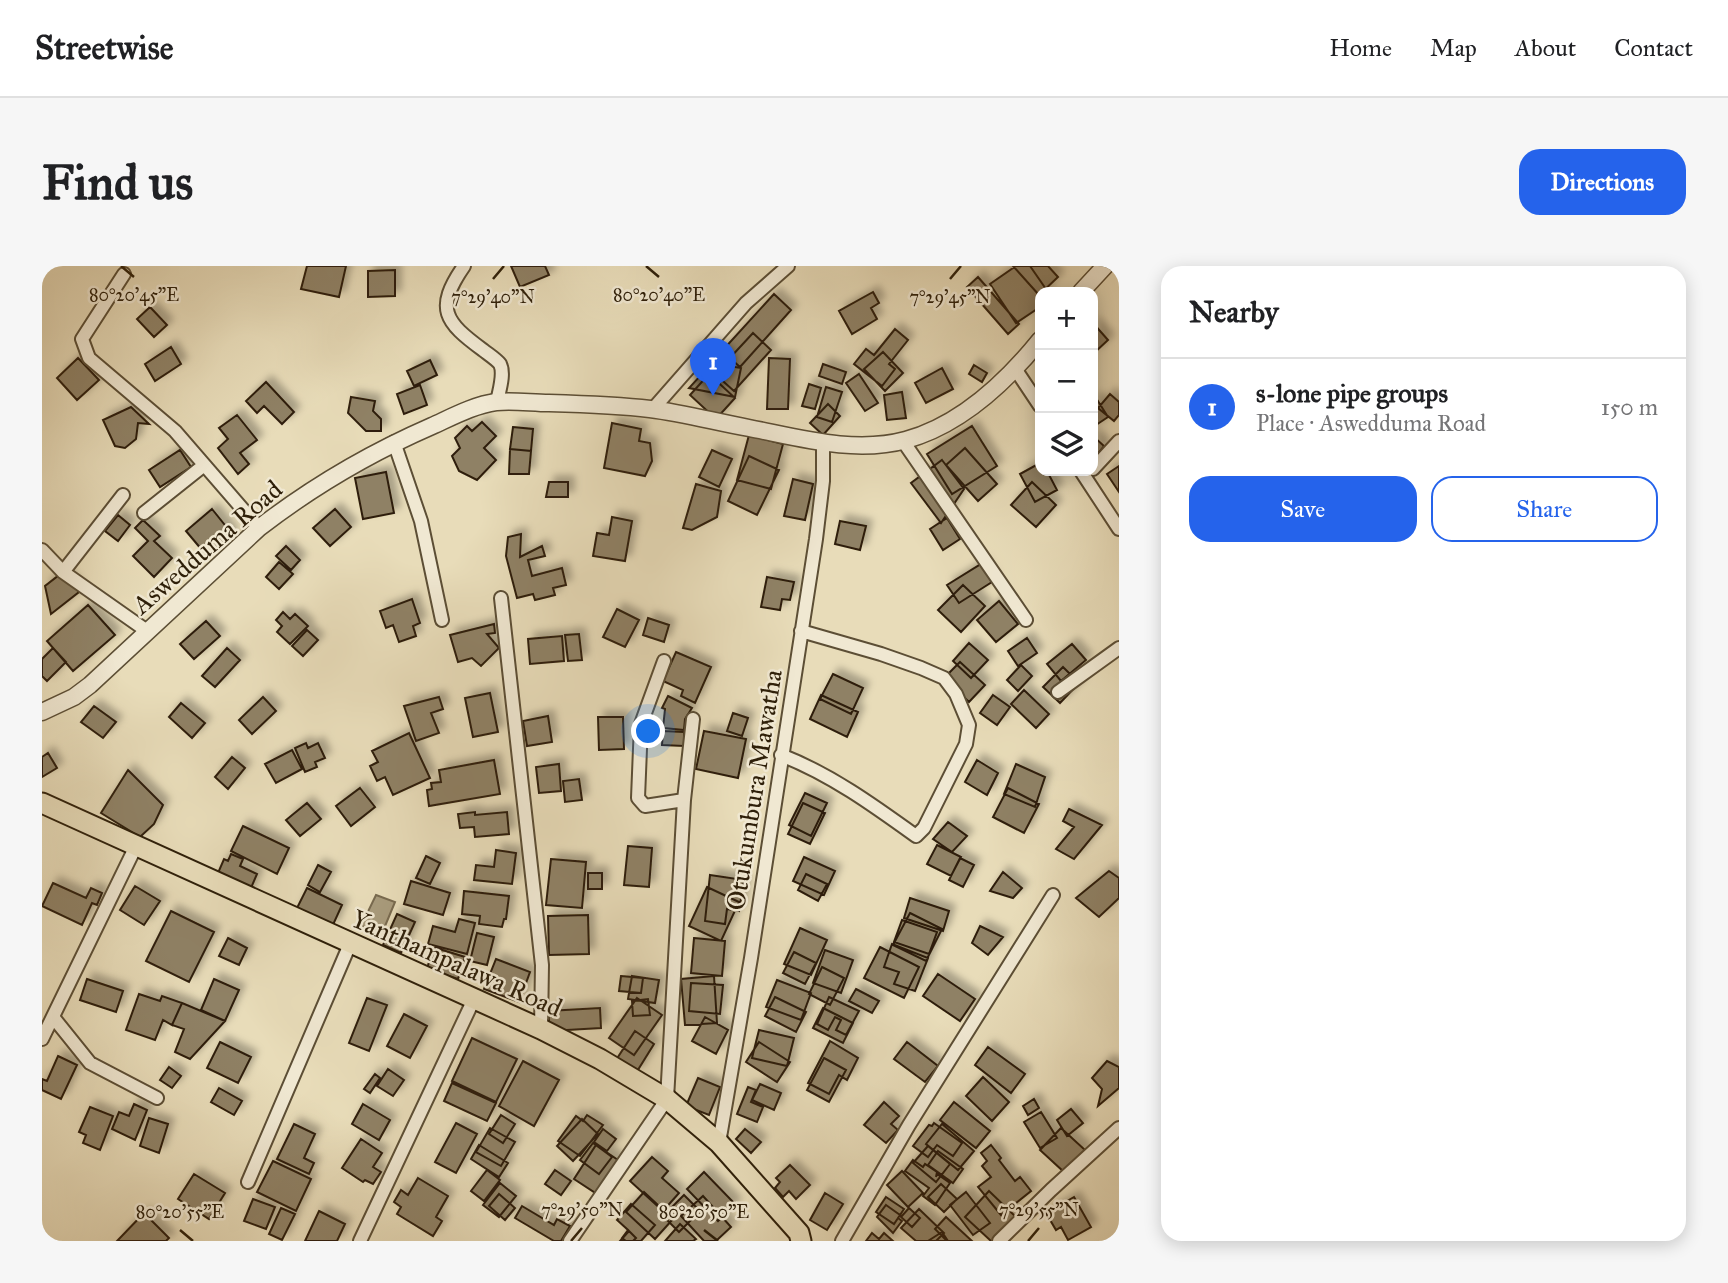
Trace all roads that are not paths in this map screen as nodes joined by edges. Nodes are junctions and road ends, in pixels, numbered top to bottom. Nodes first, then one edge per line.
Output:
1 (464, 266) edge
2 (788, 266) edge
3 (1105, 266) edge
4 (124, 274) dead end
5 (1086, 287) edge
6 (1035, 346) edge
7 (1016, 370) junction
8 (1035, 398) edge
9 (497, 402) junction
10 (653, 409) junction
11 (904, 441) junction
12 (1119, 441) edge
13 (394, 442) junction
14 (823, 442) junction
15 (1098, 462) edge
16 (203, 466) junction
17 (1090, 476) edge
18 (123, 495) dead end
19 (144, 513) dead end
20 (259, 528) junction
21 (1119, 529) edge
22 (42, 551) edge
23 (63, 572) junction
24 (501, 598) dead end
25 (442, 620) dead end
26 (1026, 620) dead end
27 (147, 631) junction
28 (801, 631) junction
29 (1119, 648) edge
30 (664, 661) dead end
31 (1059, 692) dead end
32 (42, 712) edge
33 (693, 719) dead end
34 (781, 755) junction
35 (684, 800) junction
36 (42, 803) edge
37 (136, 846) junction
38 (1053, 895) dead end
39 (350, 944) junction
40 (474, 999) junction
41 (52, 1017) junction
42 (541, 1029) junction
43 (42, 1039) edge
44 (157, 1098) dead end
45 (667, 1099) junction
46 (1119, 1128) edge
47 (719, 1143) junction
48 (248, 1182) dead end
49 (360, 1241) edge
50 (570, 1241) edge
51 (801, 1241) edge
52 (842, 1241) edge
53 (999, 1241) edge

1 - 9 street
2 - 10 street
3 - 5 street
4 - 16 street
6 - 7 street, Aswedduma Road
7 - 8 street
7 - 11 street, Aswedduma Road
9 - 10 street, Aswedduma Road
9 - 13 street, Aswedduma Road
10 - 14 street, Aswedduma Road
11 - 14 street, Aswedduma Road
11 - 26 street
12 - 15 street
13 - 20 street, Aswedduma Road
13 - 25 street
14 - 28 street, Otukumbura Mawatha
16 - 19 street
16 - 20 street
17 - 21 street
18 - 23 street
20 - 27 street, Aswedduma Road
22 - 23 street
23 - 27 street
24 - 42 street
27 - 32 street, Aswedduma Road
28 - 34 street, Otukumbura Mawatha
28 - 34 street
29 - 31 street
30 - 35 street
33 - 35 street
34 - 47 street, Otukumbura Mawatha
35 - 45 street
36 - 37 main road, Yanthampalawa Road
37 - 39 main road, Yanthampalawa Road
37 - 41 street
38 - 52 street
39 - 40 main road, Yanthampalawa Road
39 - 48 street
40 - 42 main road, Yanthampalawa Road
40 - 49 street
41 - 43 street
41 - 44 street
42 - 45 main road, Yanthampalawa Road
45 - 47 main road, Yanthampalawa Road
45 - 50 street
46 - 53 street
47 - 51 main road, Yanthampalawa Road

